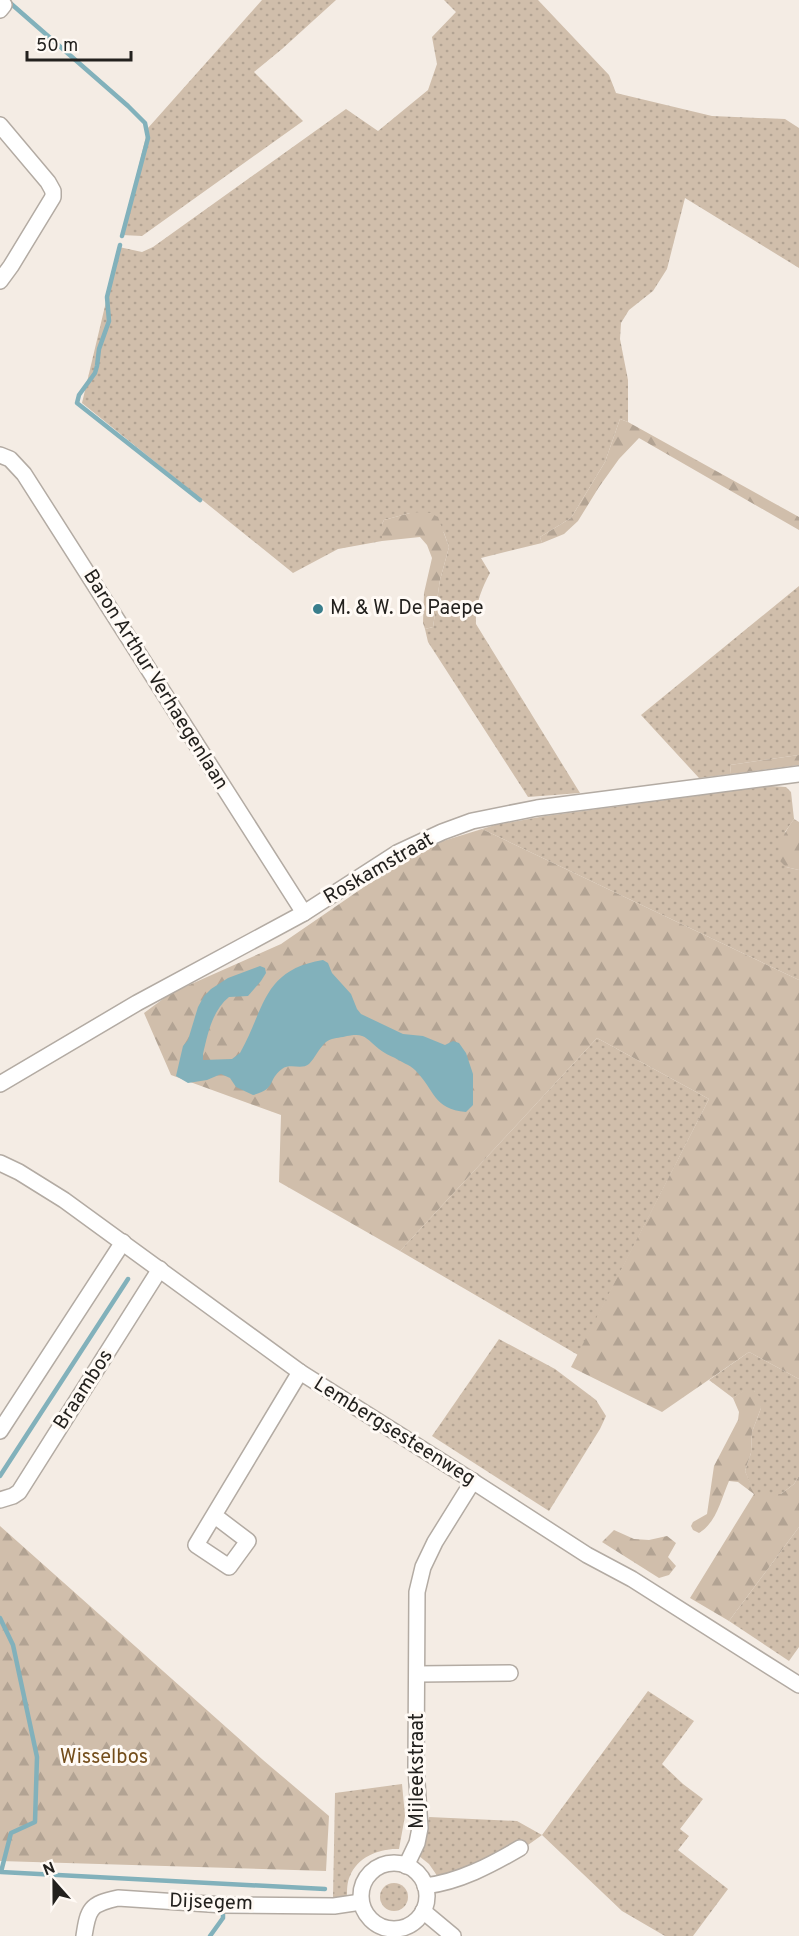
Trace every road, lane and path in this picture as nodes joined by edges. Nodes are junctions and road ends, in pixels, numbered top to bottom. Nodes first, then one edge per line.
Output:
1 (0, 125) edge
2 (0, 281) edge
3 (0, 455) edge
4 (799, 774) edge
5 (304, 913) junction
6 (0, 1084) edge
7 (0, 1163) edge
8 (123, 1242) junction
9 (160, 1269) junction
10 (300, 1372) junction
11 (0, 1431) edge
12 (473, 1481) junction
13 (0, 1500) edge
14 (215, 1516) dead end
15 (510, 1673) dead end
16 (418, 1674) junction
17 (799, 1685) edge
18 (520, 1848) dead end
19 (406, 1866) junction
20 (425, 1886) junction
21 (361, 1902) junction
22 (423, 1911) junction
23 (376, 1931) edge
24 (84, 1936) edge
25 (453, 1936) edge

1 - 2 street
3 - 5 street, Baron Arthur Verhaegenlaan
4 - 5 street, Roskamstraat
5 - 6 street, Roskamstraat
7 - 8 street, Lembergsesteenweg
8 - 9 street, Lembergsesteenweg
8 - 11 street
9 - 10 street, Lembergsesteenweg
9 - 13 street, Braambos
10 - 12 street, Lembergsesteenweg
10 - 14 street
12 - 16 street, Mijleekstraat
12 - 17 street, Lembergsesteenweg
15 - 16 street
16 - 19 street, Mijleekstraat
18 - 20 street
19 - 20 street
19 - 21 street
20 - 22 street
21 - 23 street
21 - 24 street, Dijsegem
22 - 23 street
22 - 25 street

